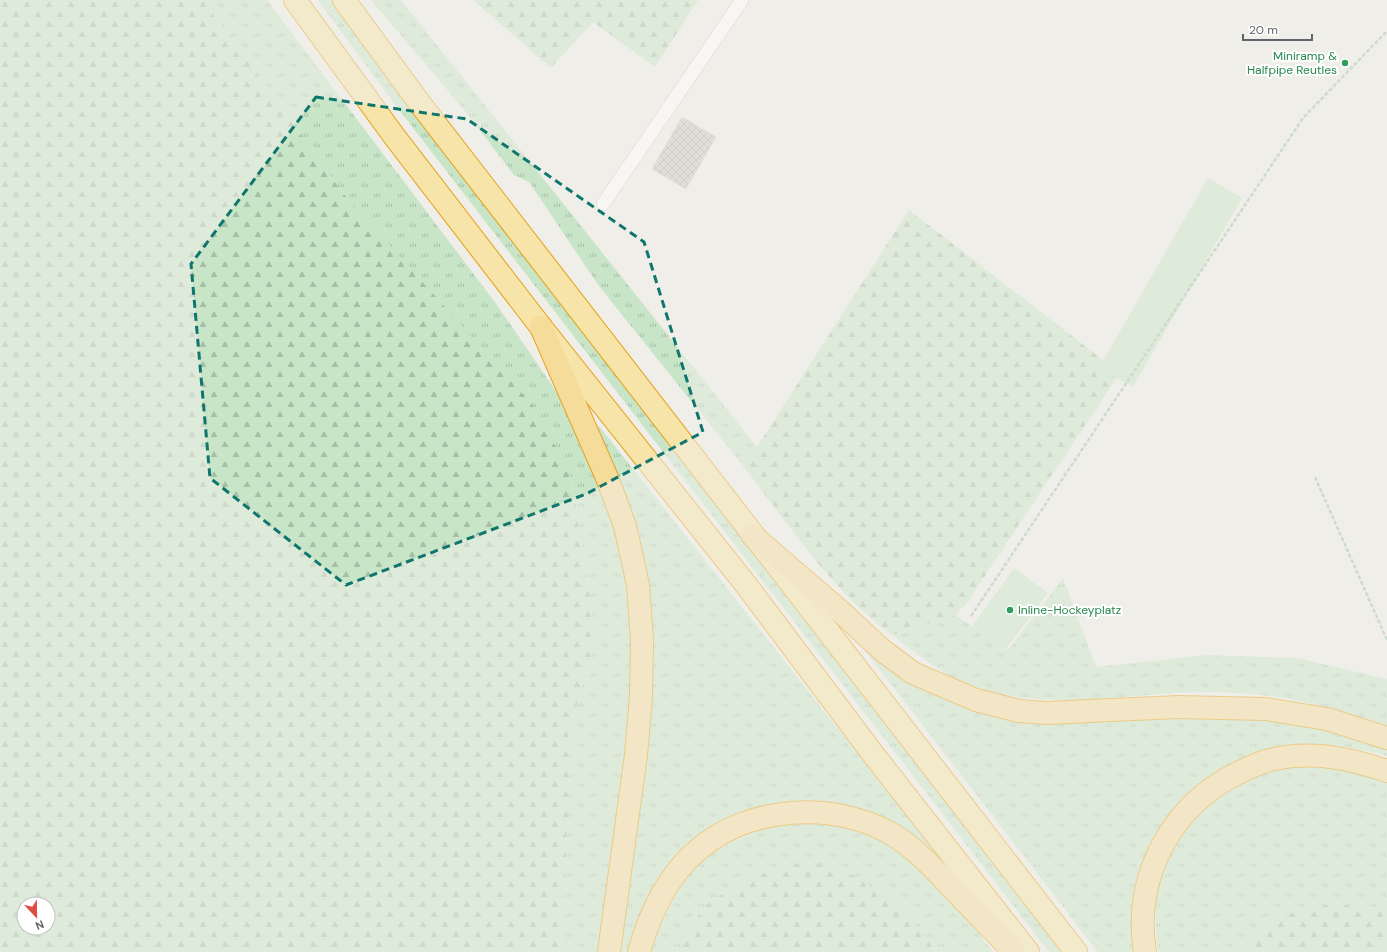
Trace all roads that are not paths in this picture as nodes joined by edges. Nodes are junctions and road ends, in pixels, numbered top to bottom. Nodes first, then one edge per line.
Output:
1 (295, 0) edge
2 (344, 0) edge
3 (742, 0) edge
4 (603, 204) dead end
5 (541, 327) junction
6 (753, 536) junction
7 (1387, 738) edge
8 (1387, 771) edge
9 (609, 952) edge
10 (639, 952) edge
11 (1014, 952) edge
12 (1028, 952) edge
13 (1076, 952) edge
14 (1145, 952) edge

1 - 5 highway
2 - 6 highway
3 - 4 lane
5 - 9 highway
5 - 12 highway
6 - 7 highway
6 - 13 highway
8 - 14 highway
10 - 11 highway

